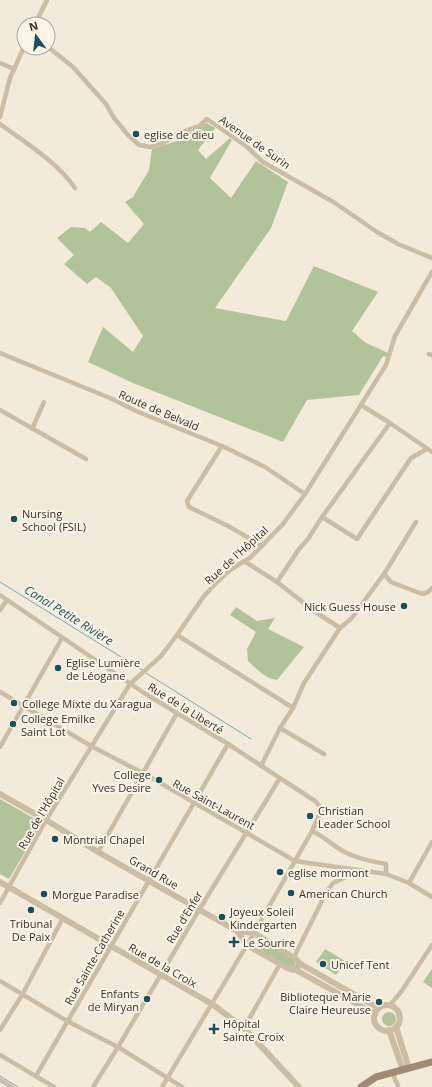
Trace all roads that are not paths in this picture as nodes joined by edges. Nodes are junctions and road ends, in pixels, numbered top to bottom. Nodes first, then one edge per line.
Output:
1 (47, 0) edge
2 (39, 16) edge
3 (56, 53) edge
4 (20, 56) edge
5 (0, 63) edge
6 (14, 69) junction
7 (0, 117) edge
8 (0, 124) edge
9 (75, 188) dead end
10 (432, 258) edge
11 (432, 272) edge
12 (0, 353) edge
13 (44, 402) dead end
14 (361, 405) junction
15 (0, 410) edge
16 (390, 423) junction
17 (32, 429) junction
18 (222, 446) junction
19 (427, 449) junction
20 (432, 452) edge
21 (86, 459) dead end
22 (305, 494) junction
23 (322, 517) junction
24 (416, 522) dead end
25 (261, 545) junction
26 (244, 561) junction
27 (384, 574) junction
28 (278, 582) junction
29 (432, 588) edge
30 (0, 595) edge
31 (6, 600) junction
32 (0, 610) edge
33 (340, 628) junction
34 (177, 635) junction
35 (62, 638) junction
36 (130, 684) junction
37 (0, 692) edge
38 (23, 706) junction
39 (293, 708) junction
40 (177, 713) junction
41 (280, 728) junction
42 (228, 744) junction
43 (91, 746) junction
44 (0, 747) edge
45 (324, 754) dead end
46 (261, 766) junction
47 (143, 773) junction
48 (280, 778) junction
49 (0, 794) edge
50 (193, 804) junction
51 (46, 820) junction
52 (312, 831) junction
53 (247, 832) junction
54 (432, 842) edge
55 (98, 852) junction
56 (295, 861) junction
57 (361, 870) junction
58 (386, 874) junction
59 (149, 881) junction
60 (0, 882) edge
61 (409, 883) junction
62 (9, 887) junction
63 (432, 897) edge
64 (0, 903) edge
65 (199, 910) junction
66 (63, 918) junction
67 (237, 931) junction
68 (254, 933) junction
69 (247, 945) junction
70 (432, 945) edge
71 (111, 946) junction
72 (294, 957) junction
73 (299, 962) junction
74 (280, 964) junction
75 (296, 970) junction
76 (160, 975) junction
77 (0, 981) edge
78 (22, 995) junction
79 (212, 1004) junction
80 (390, 1005) junction
81 (377, 1011) junction
82 (68, 1021) junction
83 (244, 1028) junction
84 (396, 1028) junction
85 (0, 1030) edge
86 (389, 1030) junction
87 (118, 1047) junction
88 (0, 1055) edge
89 (432, 1062) edge
90 (406, 1069) junction
91 (393, 1072) junction
92 (36, 1076) junction
93 (168, 1078) junction
94 (0, 1080) edge
95 (398, 1085) dead end
96 (12, 1087) edge
97 (54, 1087) edge
98 (93, 1087) edge
99 (162, 1087) edge
100 (182, 1087) edge
101 (299, 1087) edge
102 (361, 1087) edge

1 - 2 street
3 - 10 street, Avenue de Surin
4 - 6 street
5 - 6 street
6 - 7 street
8 - 9 street
11 - 14 street, Rue de l'Hôpital
12 - 18 street, Route de Belvald
13 - 17 street
14 - 16 street
14 - 22 street, Rue de l'Hôpital
15 - 17 street
16 - 19 street
16 - 23 street
17 - 21 street
18 - 22 street, Route de Belvald
18 - 25 street
19 - 20 street
19 - 23 street
22 - 25 street, Rue de l'Hôpital
23 - 28 street
24 - 27 street
25 - 26 street, Rue de l'Hôpital
26 - 28 street
26 - 34 street, Rue de l'Hôpital
27 - 29 street
27 - 33 street
28 - 33 street
30 - 31 street, Rue de la Liberté
31 - 32 street
31 - 35 street, Rue de la Liberté
33 - 39 street
34 - 36 street, Rue de l'Hôpital
34 - 39 street
35 - 36 street, Rue de la Liberté
35 - 38 street
36 - 40 street, Rue de la Liberté
36 - 43 street, Rue de l'Hôpital
37 - 38 street, Rue Saint-Laurent
38 - 43 street, Rue Saint-Laurent
38 - 44 street
39 - 41 street
40 - 42 street, Rue de la Liberté
40 - 47 street
41 - 45 street
41 - 46 street
42 - 46 street, Rue de la Liberté
42 - 50 street, Rue Sainte-Catherine
43 - 47 street, Rue Saint-Laurent
43 - 51 street, Rue de l'Hôpital
46 - 48 street, Rue de la Liberté
47 - 50 street, Rue Saint-Laurent
47 - 55 street
48 - 52 street, Rue de la Liberté
48 - 53 street, Rue d'Enfer
49 - 51 street, Grand Rue
50 - 53 street, Rue Saint-Laurent
50 - 59 street, Rue Sainte-Catherine
51 - 55 street, Grand Rue
51 - 62 street, Rue de l'Hôpital
52 - 56 street
52 - 58 street
53 - 56 street, Rue Saint-Laurent
53 - 65 street, Rue d'Enfer
54 - 61 street
55 - 59 street, Grand Rue
56 - 57 street, Rue Saint-Laurent
56 - 68 street
57 - 58 street, Rue Saint-Laurent
57 - 72 street
58 - 61 street, Rue Saint-Laurent
59 - 65 street, Grand Rue
59 - 71 street, Rue Sainte-Catherine
60 - 62 street, Rue de la Croix
61 - 63 street, Rue Saint-Laurent
62 - 64 street, Rue de l'Hôpital
62 - 66 street, Rue de la Croix
65 - 67 street, Grand Rue
65 - 76 street, Rue d'Enfer
66 - 71 street, Rue de la Croix
66 - 78 street
67 - 68 street, Grand Rue
67 - 69 street, Grand Rue
68 - 69 street
68 - 72 street, Grand Rue
69 - 74 street, Grand Rue
69 - 79 street
70 - 80 street
71 - 76 street, Rue de la Croix
71 - 82 street, Rue Sainte-Catherine
72 - 73 street, Grand Rue
73 - 75 street
73 - 81 street, Grand Rue
74 - 75 street, Grand Rue
74 - 83 street
75 - 81 street, Grand Rue
76 - 79 street, Rue de la Croix
76 - 87 street, Rue d'Enfer
77 - 78 street
78 - 82 street
78 - 85 street
79 - 83 street, Rue de la Croix
79 - 93 street
80 - 81 street
80 - 84 street
81 - 86 street
82 - 87 street
82 - 92 street, Rue Sainte-Catherine
83 - 101 street, Rue de la Croix
84 - 86 street
84 - 90 street
86 - 90 street
87 - 93 street
87 - 98 street, Rue d'Enfer
88 - 92 street
89 - 90 main road
90 - 91 main road
91 - 95 street
91 - 102 main road
92 - 97 street
93 - 99 street
93 - 100 street
94 - 96 street

